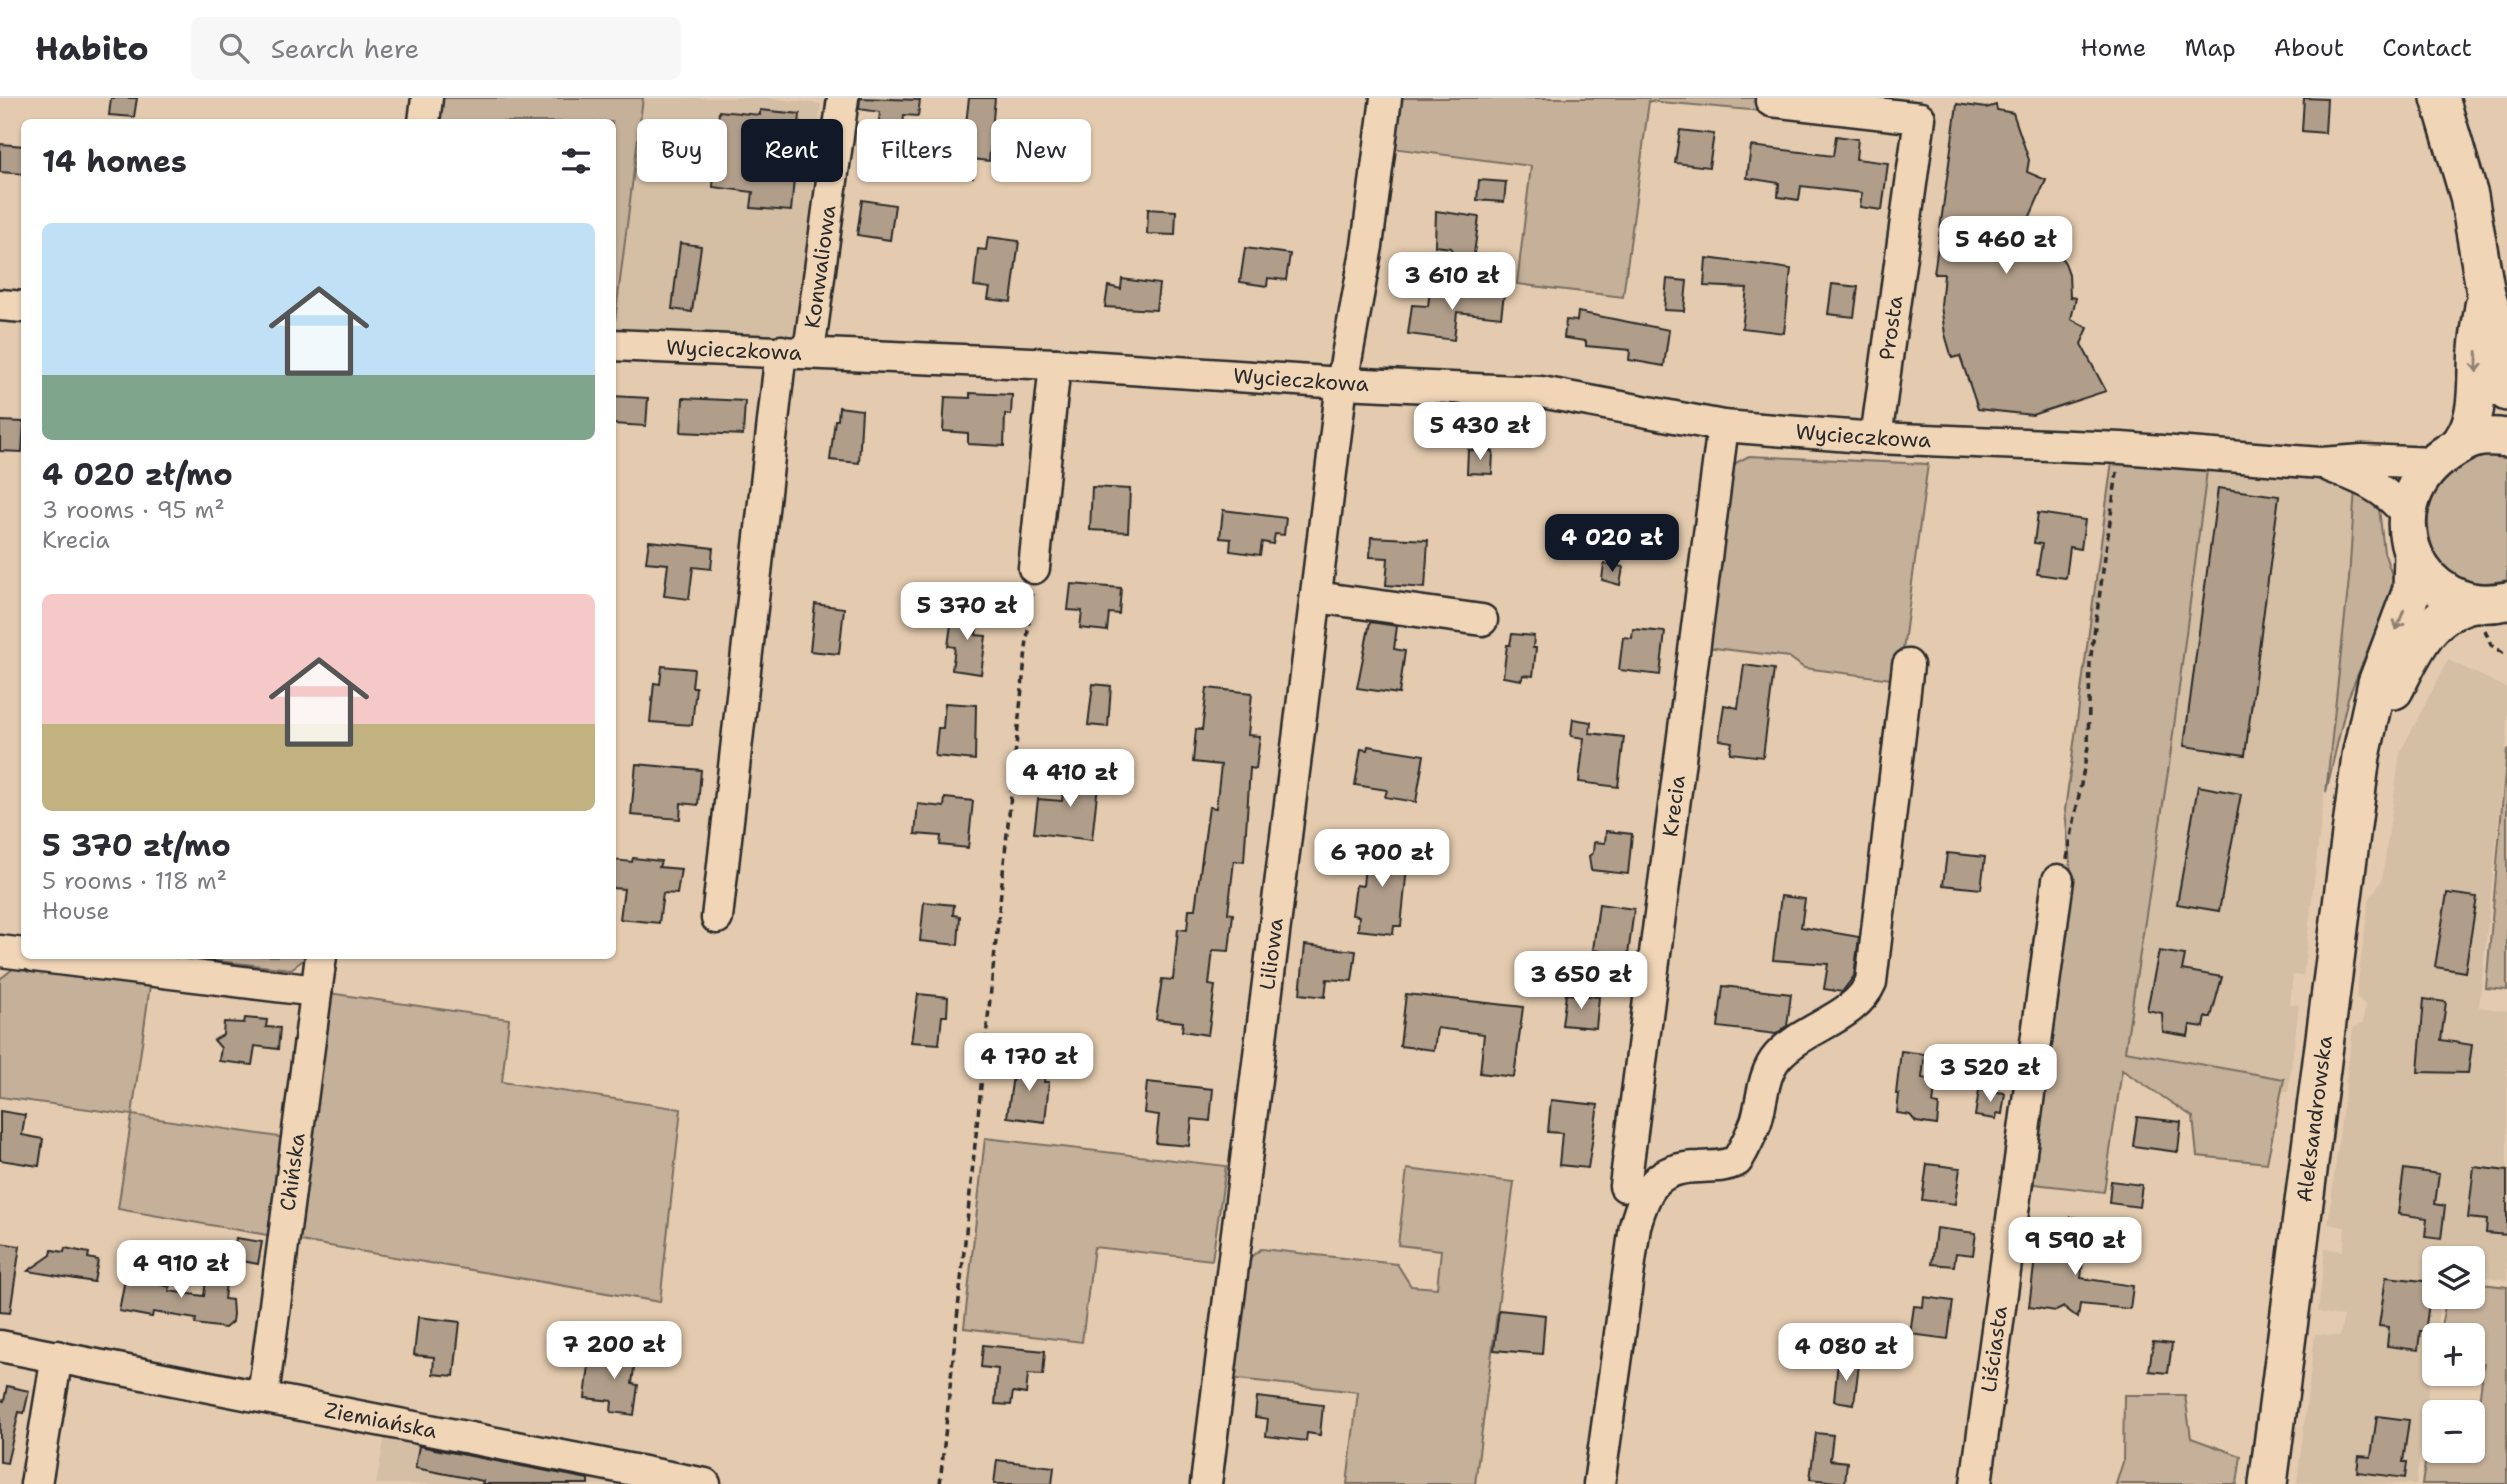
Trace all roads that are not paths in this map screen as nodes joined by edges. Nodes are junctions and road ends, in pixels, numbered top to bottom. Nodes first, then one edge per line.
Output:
1 (427, 98) edge
2 (844, 98) edge
3 (1386, 98) edge
4 (2441, 98) edge
5 (1771, 101) dead end
6 (424, 119) edge
7 (2486, 294) junction
8 (0, 305) edge
9 (21, 307) edge
10 (616, 345) edge
11 (795, 351) junction
12 (1055, 364) junction
13 (1342, 383) junction
14 (2507, 392) edge
15 (1723, 426) junction
16 (1876, 438) junction
17 (2507, 438) edge
18 (2462, 441) junction
19 (2321, 463) junction
20 (2433, 463) junction
21 (2407, 515) junction
22 (2413, 554) junction
23 (1034, 568) road end
24 (1316, 597) junction
25 (2488, 609) edge
26 (1482, 620) dead end
27 (1908, 665) dead end
28 (2361, 757) junction
29 (2057, 880) road end
30 (717, 918) dead end
31 (0, 951) edge
32 (21, 954) edge
33 (58, 959) edge
34 (321, 959) edge
35 (316, 991) junction
36 (1625, 1186) dead end
37 (0, 1346) edge
38 (57, 1356) junction
39 (262, 1396) junction
40 (36, 1484) edge
41 (705, 1484) edge
42 (1206, 1484) edge
43 (1599, 1484) edge
44 (1976, 1484) edge
45 (2268, 1484) edge

1 - 6 street
2 - 11 street, Konwaliowa
3 - 13 street, Liliowa
4 - 7 main road
5 - 16 street, Prosta
7 - 14 main road
7 -> 18 main road
8 - 9 street
10 - 11 street, Wycieczkowa
11 - 12 street, Wycieczkowa
11 - 30 street, Konwaliowa
12 - 13 street, Wycieczkowa
12 - 23 street
13 - 15 street, Wycieczkowa
13 - 24 street, Liliowa
15 - 16 street, Wycieczkowa
15 - 36 street, Krecia
16 - 19 street, Wycieczkowa
17 - 18 main road
18 - 20 main road
19 - 20 street, Wycieczkowa
19 - 21 street, Wycieczkowa
20 - 21 main road
21 - 22 main road, Aleksandrowska
22 - 25 main road
22 -> 28 main road, Aleksandrowska
24 - 26 street
24 - 42 street, Liliowa
25 - 28 main road, Aleksandrowska
27 - 43 street
28 - 45 main road, Aleksandrowska
29 - 44 street, Liściasta
31 - 32 street
33 - 35 street
34 - 35 street, Chińska
35 - 39 street, Chińska
37 - 38 street, Ziemiańska
38 - 39 street, Ziemiańska
38 - 40 street
39 - 41 street, Ziemiańska

